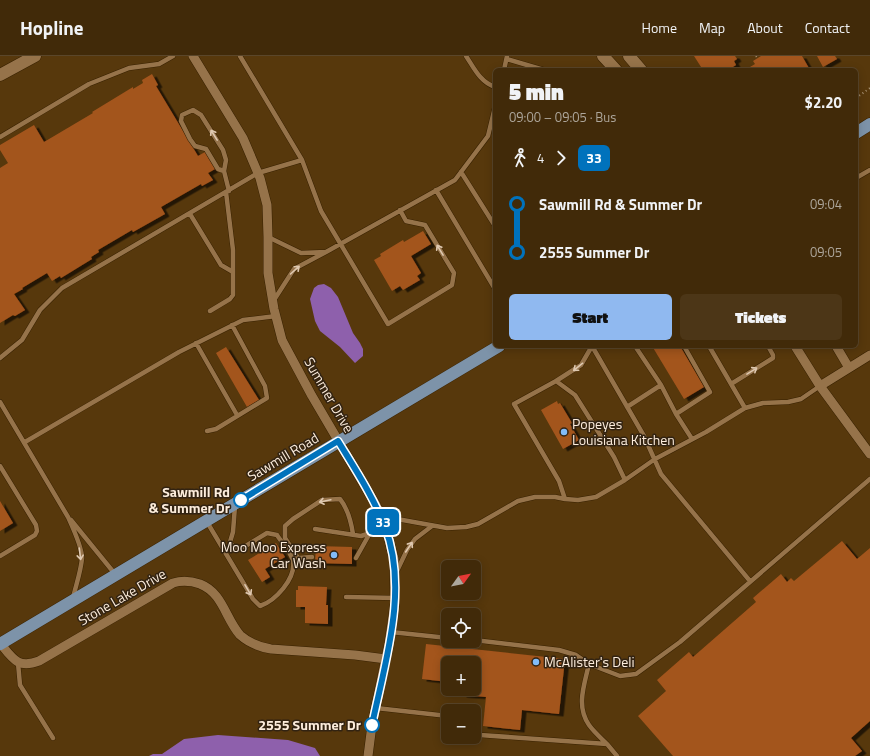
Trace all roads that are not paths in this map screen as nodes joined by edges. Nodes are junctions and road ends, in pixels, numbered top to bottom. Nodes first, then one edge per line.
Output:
1 (35, 56) edge
2 (173, 56) edge
3 (193, 56) edge
4 (240, 56) edge
5 (466, 56) edge
6 (603, 56) edge
7 (630, 56) edge
8 (507, 57) edge
9 (504, 68) edge
10 (530, 68) edge
11 (614, 68) edge
12 (639, 68) edge
13 (0, 75) edge
14 (493, 86) edge
15 (493, 115) edge
16 (870, 124) edge
17 (858, 131) edge
18 (0, 137) edge
19 (302, 160) junction
20 (870, 170) edge
21 (224, 171) junction
22 (461, 172) junction
23 (258, 173) junction
24 (858, 177) edge
25 (436, 190) junction
26 (227, 191) junction
27 (400, 210) junction
28 (190, 214) junction
29 (493, 223) edge
30 (268, 237) junction
31 (340, 244) junction
32 (326, 252) junction
33 (233, 272) junction
34 (493, 286) edge
35 (273, 302) junction
36 (210, 311) dead end
37 (276, 316) junction
38 (232, 325) junction
39 (196, 343) junction
40 (496, 348) edge
41 (591, 348) edge
42 (593, 348) edge
43 (636, 348) edge
44 (685, 348) edge
45 (710, 348) edge
46 (769, 348) edge
47 (796, 348) edge
48 (837, 348) edge
49 (870, 355) edge
50 (0, 358) edge
51 (849, 368) junction
52 (556, 381) junction
53 (731, 384) junction
54 (660, 385) junction
55 (820, 386) junction
56 (0, 402) edge
57 (627, 407) junction
58 (745, 408) junction
59 (676, 414) junction
60 (237, 415) junction
61 (207, 431) dead end
62 (692, 439) junction
63 (338, 441) junction
64 (25, 442) junction
65 (870, 454) edge
66 (655, 459) junction
67 (0, 466) edge
68 (870, 479) edge
69 (625, 480) junction
70 (565, 499) junction
71 (235, 504) junction
72 (376, 505) junction
73 (68, 517) junction
74 (206, 521) junction
75 (432, 526) junction
76 (386, 528) junction
77 (315, 529) dead end
78 (370, 533) junction
79 (352, 534) junction
80 (0, 556) edge
81 (312, 557) dead end
82 (356, 558) dead end
83 (115, 574) junction
84 (395, 575) junction
85 (750, 581) junction
86 (346, 597) dead end
87 (396, 598) junction
88 (72, 600) junction
89 (391, 632) junction
90 (441, 637) edge
91 (481, 641) edge
92 (0, 644) edge
93 (386, 659) junction
94 (18, 662) junction
95 (589, 664) junction
96 (376, 708) junction
97 (441, 715) edge
98 (481, 735) edge
99 (52, 738) dead end
100 (607, 744) junction
101 (368, 756) edge
102 (618, 756) edge

1 - 13 main road
2 - 18 lane
3 - 23 street, Summer Drive
4 - 19 lane
5 - 14 lane
6 - 11 main road
7 - 12 main road
8 - 9 lane
8 - 10 lane
15 - 22 lane
16 - 17 main road
19 - 23 lane
19 - 31 lane
20 - 24 lane
21 -> 21 lane
21 - 26 lane
22 - 25 lane
22 - 29 lane
23 - 26 lane
23 - 30 street, Summer Drive
25 - 27 lane
25 - 34 lane
26 - 28 lane
26 - 33 lane
27 - 31 lane
31 -> 27 lane
28 - 33 lane
28 - 50 lane
30 - 32 lane
30 - 35 street, Summer Drive
31 - 32 lane
35 -> 32 lane
33 - 36 lane
35 - 37 street, Summer Drive
37 - 38 lane
37 - 63 street, Summer Drive
38 - 39 lane
38 - 60 lane
39 - 60 lane
39 - 64 lane
40 - 63 main road, Sawmill Road
41 -> 52 lane
42 - 57 lane
43 - 54 lane
44 - 59 lane
45 - 53 lane
53 -> 46 lane
47 - 55 street
48 - 51 street
49 - 51 street
51 - 55 street
52 - 69 lane
52 - 70 lane
53 - 58 lane
54 - 57 lane
54 - 59 lane
55 - 58 lane
55 - 65 street
56 - 64 lane
57 - 66 lane
58 - 62 lane
59 - 62 lane
60 - 61 lane
62 - 66 lane
63 - 71 main road, Sawmill Road
63 - 72 street, Summer Drive
64 - 73 lane
66 - 69 lane
66 - 85 lane
67 - 80 lane
68 - 85 lane
69 - 70 lane
70 - 75 lane
71 - 74 main road, Sawmill Road
74 -> 71 lane
72 - 75 lane
72 - 76 street, Summer Drive
73 - 83 lane
73 -> 88 lane
74 - 83 main road, Sawmill Road
84 -> 75 lane
76 - 78 lane
76 - 84 street, Summer Drive
77 - 79 lane
78 - 79 lane
78 - 82 lane
79 -> 81 lane
83 - 88 main road, Sawmill Road
84 - 87 street, Summer Drive
85 - 95 lane
86 - 87 lane
87 - 89 street, Summer Drive
88 - 92 main road, Sawmill Road
89 - 90 lane
89 - 93 street, Summer Drive
91 - 95 lane
92 - 94 street
93 - 94 street, Stone Lake Drive
93 - 96 street, Summer Drive
94 - 99 lane
95 - 100 lane
96 - 97 lane
96 - 101 street, Summer Drive
98 - 100 lane
100 - 102 lane

